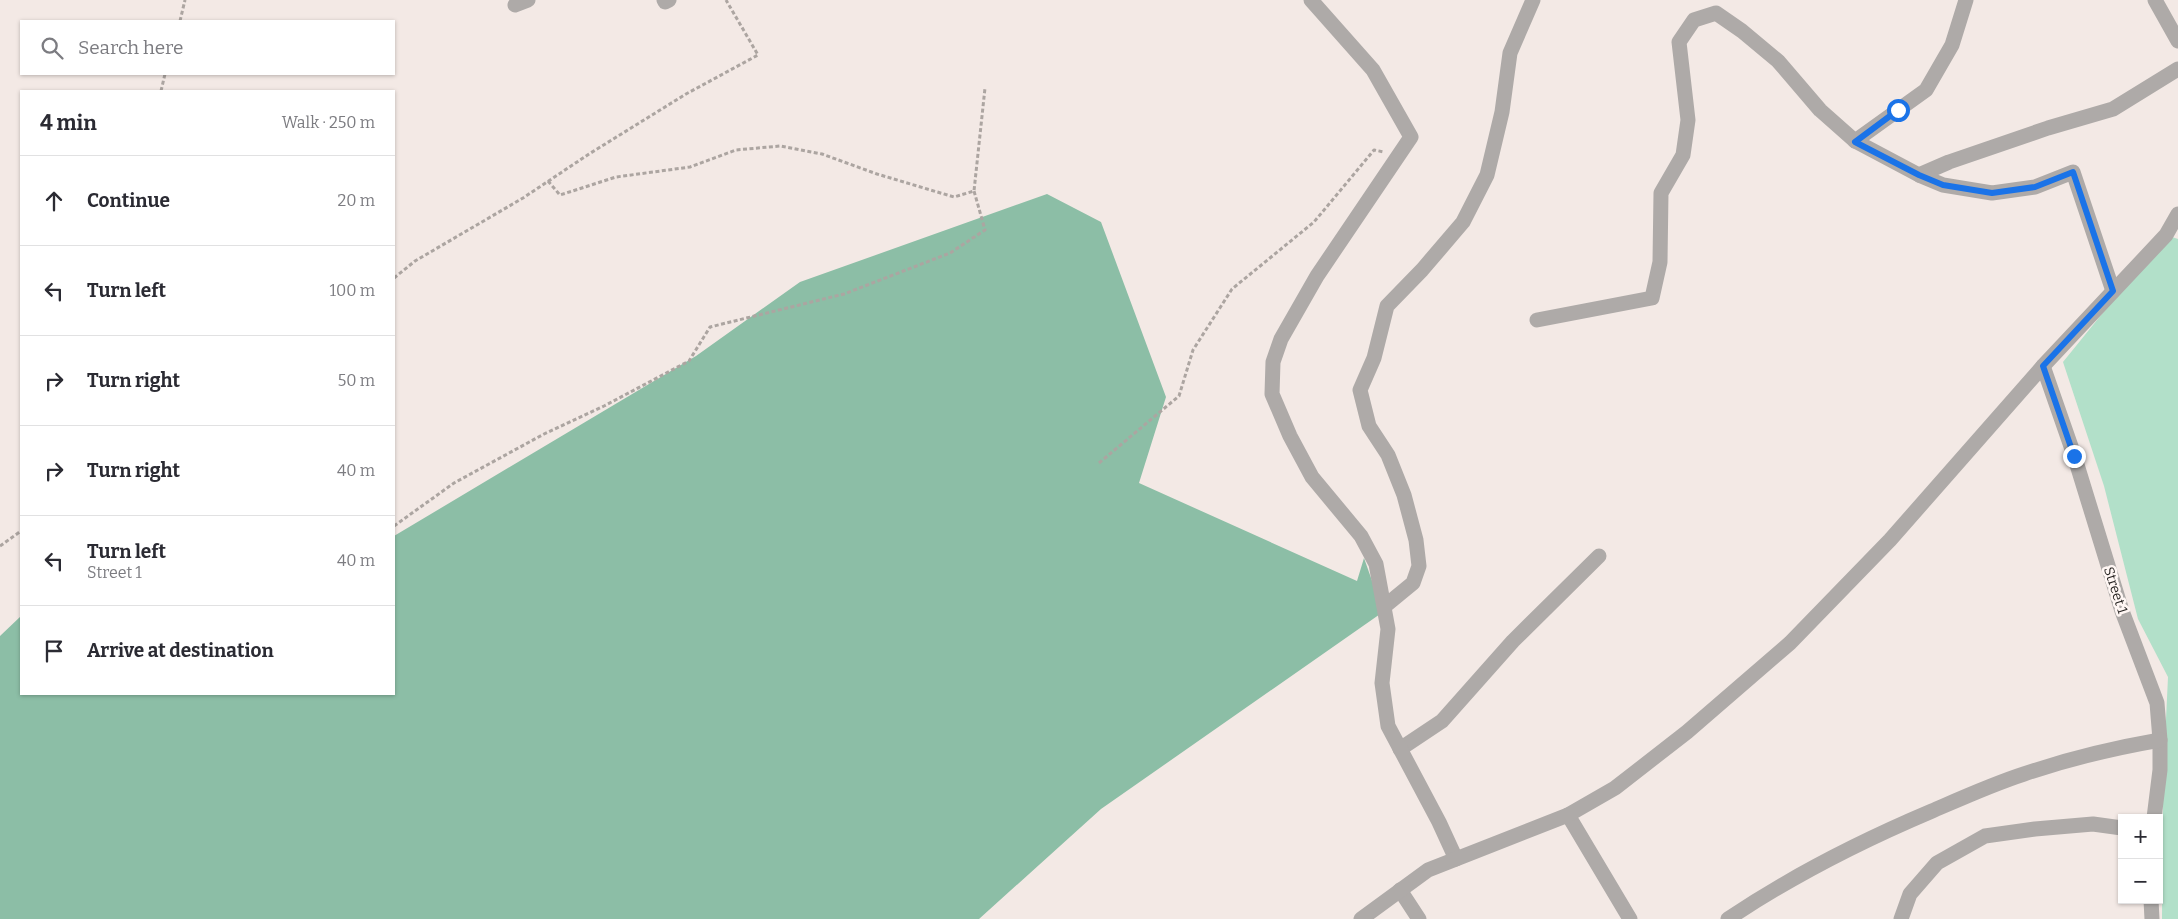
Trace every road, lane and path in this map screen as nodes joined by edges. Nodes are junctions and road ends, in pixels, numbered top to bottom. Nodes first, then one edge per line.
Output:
1 (185, 0) edge
2 (664, 0) edge
3 (669, 0) edge
4 (726, 0) edge
5 (1311, 0) edge
6 (1533, 0) edge
7 (1966, 0) edge
8 (2155, 0) edge
9 (180, 20) edge
10 (2178, 41) edge
11 (2178, 69) edge
12 (165, 75) edge
13 (985, 88) dead end
14 (161, 90) edge
15 (1855, 142) junction
16 (1399, 155) junction
17 (1919, 175) junction
18 (548, 181) junction
19 (974, 191) junction
20 (2178, 214) edge
21 (2172, 233) edge
22 (395, 277) edge
23 (2113, 291) junction
24 (1537, 320) dead end
25 (2043, 366) junction
26 (1099, 463) dead end
27 (395, 525) edge
28 (20, 532) edge
29 (0, 546) edge
30 (1599, 556) dead end
31 (1385, 606) junction
32 (2160, 740) junction
33 (1400, 749) junction
34 (2154, 814) edge
35 (1568, 815) junction
36 (2118, 827) edge
37 (1456, 859) junction
38 (1400, 890) junction
39 (2151, 904) edge
40 (1361, 919) edge
41 (1419, 919) edge
42 (1630, 919) edge
43 (1728, 919) edge
44 (1901, 919) edge
45 (2152, 919) edge

1 - 9 path
2 - 3 street
4 - 18 path
5 - 16 street
6 - 31 street
7 - 15 street
8 - 10 street
11 - 17 street
12 - 14 path
13 - 19 path
15 - 17 street
15 - 24 street
16 - 26 path
16 - 31 street
17 - 23 street
18 - 19 path
18 - 22 path
19 - 27 path
20 - 21 street
21 - 23 street
23 - 25 street
25 - 32 street, Street 1
25 - 35 street
28 - 29 path
30 - 33 street
31 - 33 street
32 - 34 street, Street 1
32 - 43 street
33 - 37 street
35 - 37 street
35 - 42 street
36 - 44 street
37 - 38 street
38 - 40 street
38 - 41 street
39 - 45 street

